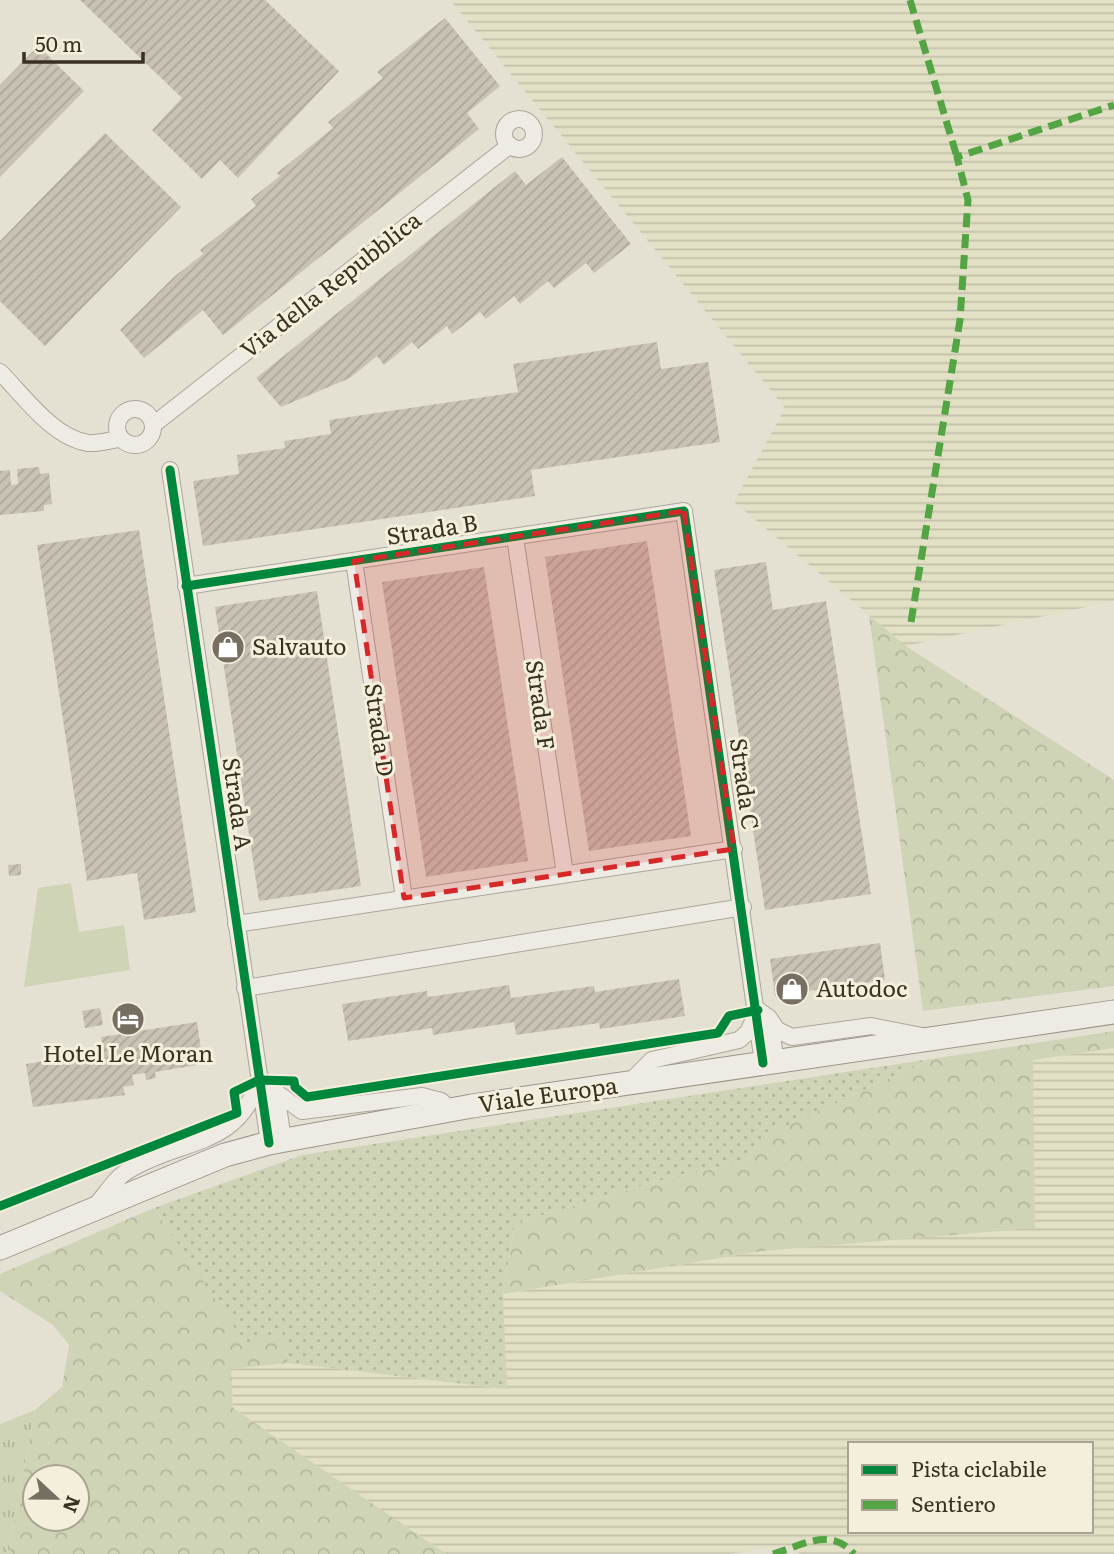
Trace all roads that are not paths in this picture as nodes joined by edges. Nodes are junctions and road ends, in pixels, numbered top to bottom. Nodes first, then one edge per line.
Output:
1 (510, 145) dead end
2 (0, 372) edge
3 (153, 425) junction
4 (120, 439) junction
5 (170, 470) dead end
6 (684, 511) joint
7 (515, 537) junction
8 (354, 561) junction
9 (186, 586) junction
10 (734, 849) junction
11 (565, 874) junction
12 (404, 898) junction
13 (743, 907) junction
14 (236, 924) junction
15 (245, 988) junction
16 (758, 1010) junction
17 (1114, 1012) edge
18 (936, 1038) junction
19 (770, 1062) junction
20 (259, 1080) junction
21 (629, 1083) junction
22 (450, 1110) junction
23 (276, 1142) junction
24 (94, 1208) junction
25 (0, 1248) edge

1 - 3 street, Via della Repubblica
2 - 4 street
3 - 4 street
3 - 4 street
5 - 9 street, Strada A
6 - 7 street, Strada B
6 - 10 street, Strada C
7 - 8 street, Strada B
7 - 11 street, Strada F
8 - 9 street, Strada B
8 - 12 street, Strada D
9 - 14 street, Strada A
10 - 11 street
10 - 13 street, Strada C
11 - 12 street
12 - 14 street
13 - 15 street
13 - 16 street, Strada C
14 - 15 street, Strada A
15 - 20 street, Strada A
16 - 18 street
16 - 19 street, Strada C
16 - 21 street
17 - 18 main road, Viale Europa
18 - 19 main road, Viale Europa
19 - 21 main road, Viale Europa
20 - 22 street
20 - 23 street, Strada A
20 - 24 street
21 - 22 main road, Viale Europa
22 - 23 main road, Viale Europa
23 - 24 main road, Viale Europa
24 - 25 main road, Viale Europa

